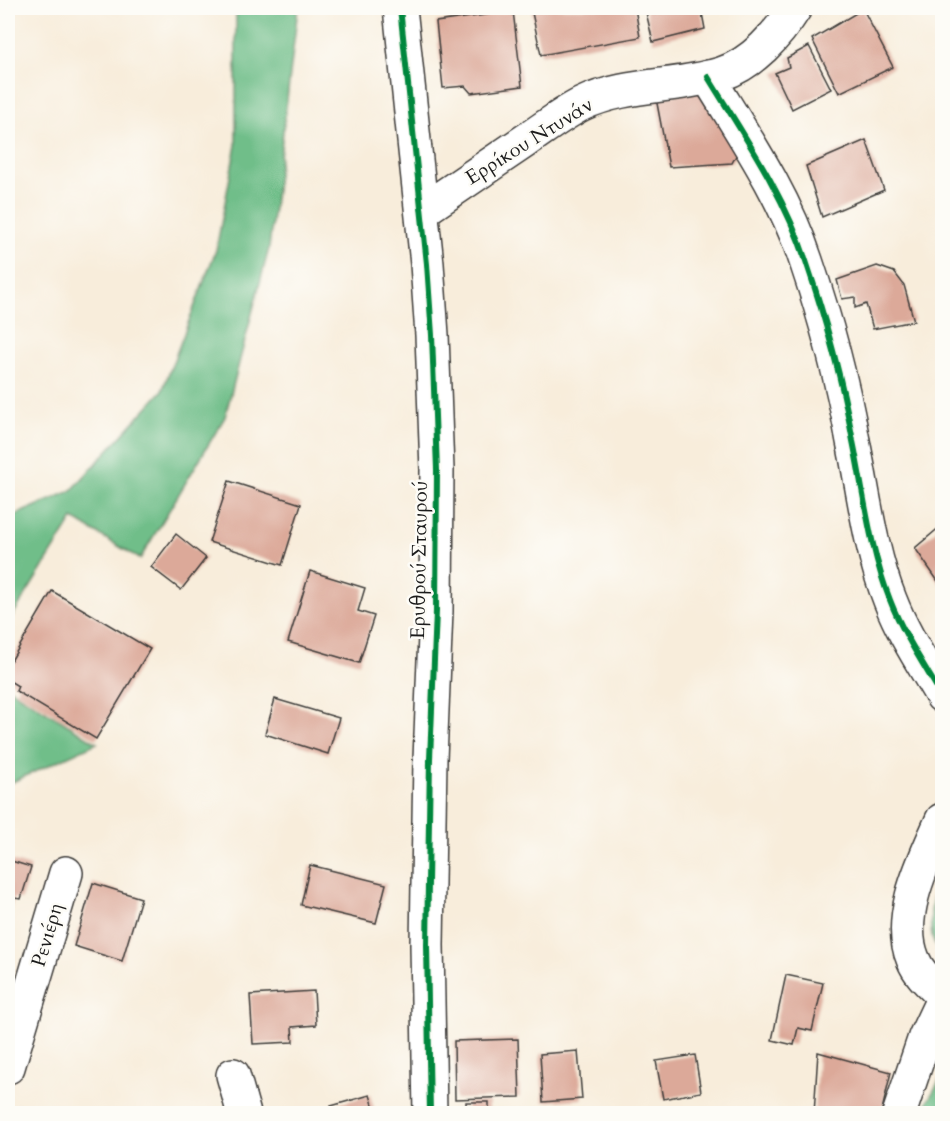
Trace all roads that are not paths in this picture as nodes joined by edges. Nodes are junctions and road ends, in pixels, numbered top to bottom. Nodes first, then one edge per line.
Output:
1 (400, 8) edge
2 (795, 8) edge
3 (708, 77) junction
4 (422, 211) junction
5 (942, 696) edge
6 (942, 820) edge
7 (66, 873) dead end
8 (942, 995) edge
9 (942, 1001) edge
10 (8, 1067) edge
11 (232, 1075) dead end
12 (244, 1113) edge
13 (430, 1113) edge
14 (899, 1113) edge

1 - 4 street, Ερυθρού Σταυρού
2 - 3 street, Ερρίκου Ντυνάν
3 - 4 street, Ερρίκου Ντυνάν
3 - 5 street
4 - 13 street, Ερυθρού Σταυρού
6 - 8 street
7 - 10 street, Ρενιέρη
9 - 14 street
11 - 12 street

